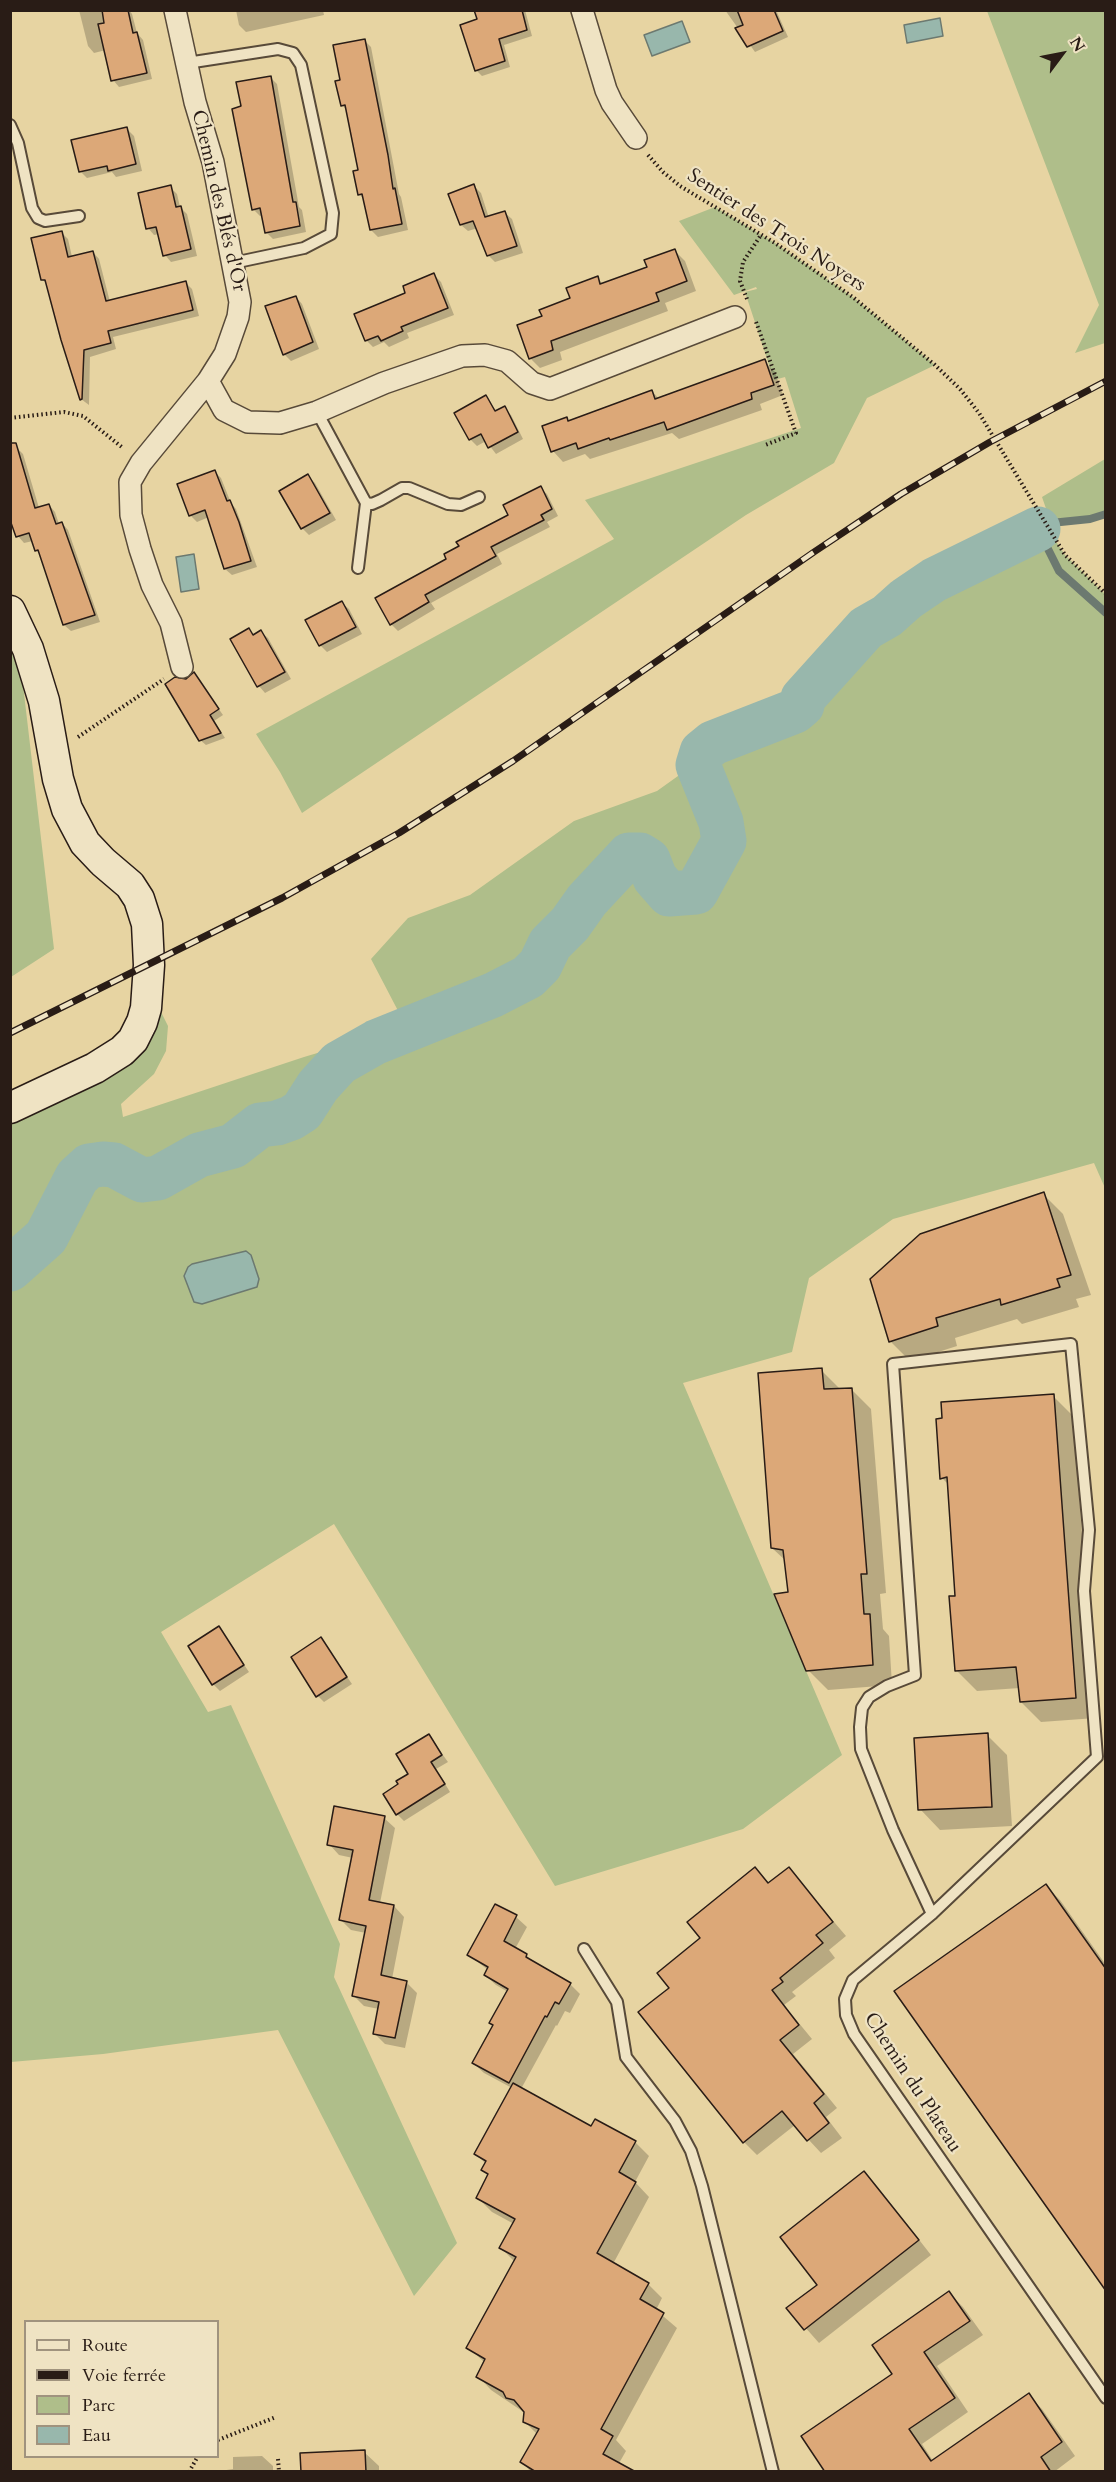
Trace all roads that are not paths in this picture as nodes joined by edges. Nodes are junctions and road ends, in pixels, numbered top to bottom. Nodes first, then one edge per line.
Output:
1 (175, 10) edge
2 (582, 10) edge
3 (187, 63) junction
4 (10, 125) edge
5 (636, 138) road end
6 (79, 216) dead end
7 (233, 263) junction
8 (743, 314) road end
9 (208, 381) junction
10 (317, 412) junction
11 (479, 497) dead end
12 (366, 503) junction
13 (358, 568) dead end
14 (10, 611) edge
15 (182, 667) road end
16 (10, 1108) edge
17 (932, 1914) junction
18 (584, 1949) dead end
19 (1106, 2398) edge
20 (773, 2472) edge

1 - 3 street, Chemin des Blés d'Or
2 - 5 street
3 - 7 street, Chemin des Blés d'Or
3 - 7 lane
4 - 6 lane
7 - 9 street, Chemin des Blés d'Or
8 - 10 street
9 - 10 street
9 - 15 street, Chemin des Blés d'Or
10 - 12 lane
11 - 12 lane
12 - 13 lane
14 - 16 street
17 - 17 lane, Chemin du Plateau
17 - 19 lane, Chemin du Plateau
18 - 20 lane

